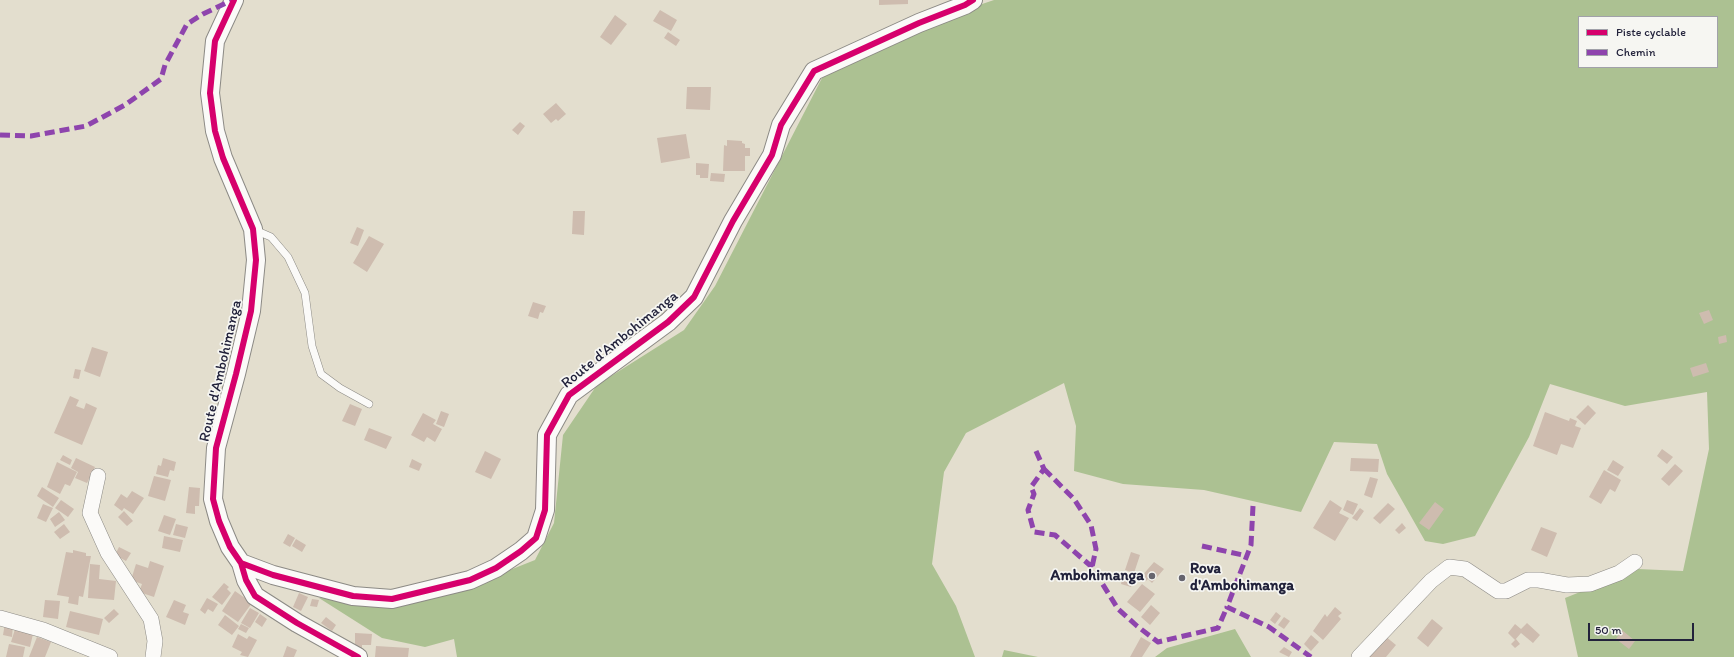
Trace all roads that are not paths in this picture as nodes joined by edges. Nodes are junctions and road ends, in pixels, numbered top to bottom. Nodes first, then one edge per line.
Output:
1 (234, 0) edge
2 (973, 0) edge
3 (253, 229) junction
4 (369, 404) dead end
5 (98, 476) dead end
6 (1635, 562) dead end
7 (241, 563) junction
8 (0, 618) edge
9 (110, 657) edge
10 (153, 657) edge
11 (358, 657) edge
12 (1359, 657) edge

1 - 3 street, Route d'Ambohimanga
2 - 7 street, Route d'Ambohimanga
3 - 4 lane
3 - 7 street, Route d'Ambohimanga
5 - 10 street
6 - 12 street
7 - 11 street, Route d'Ambohimanga
8 - 9 street

